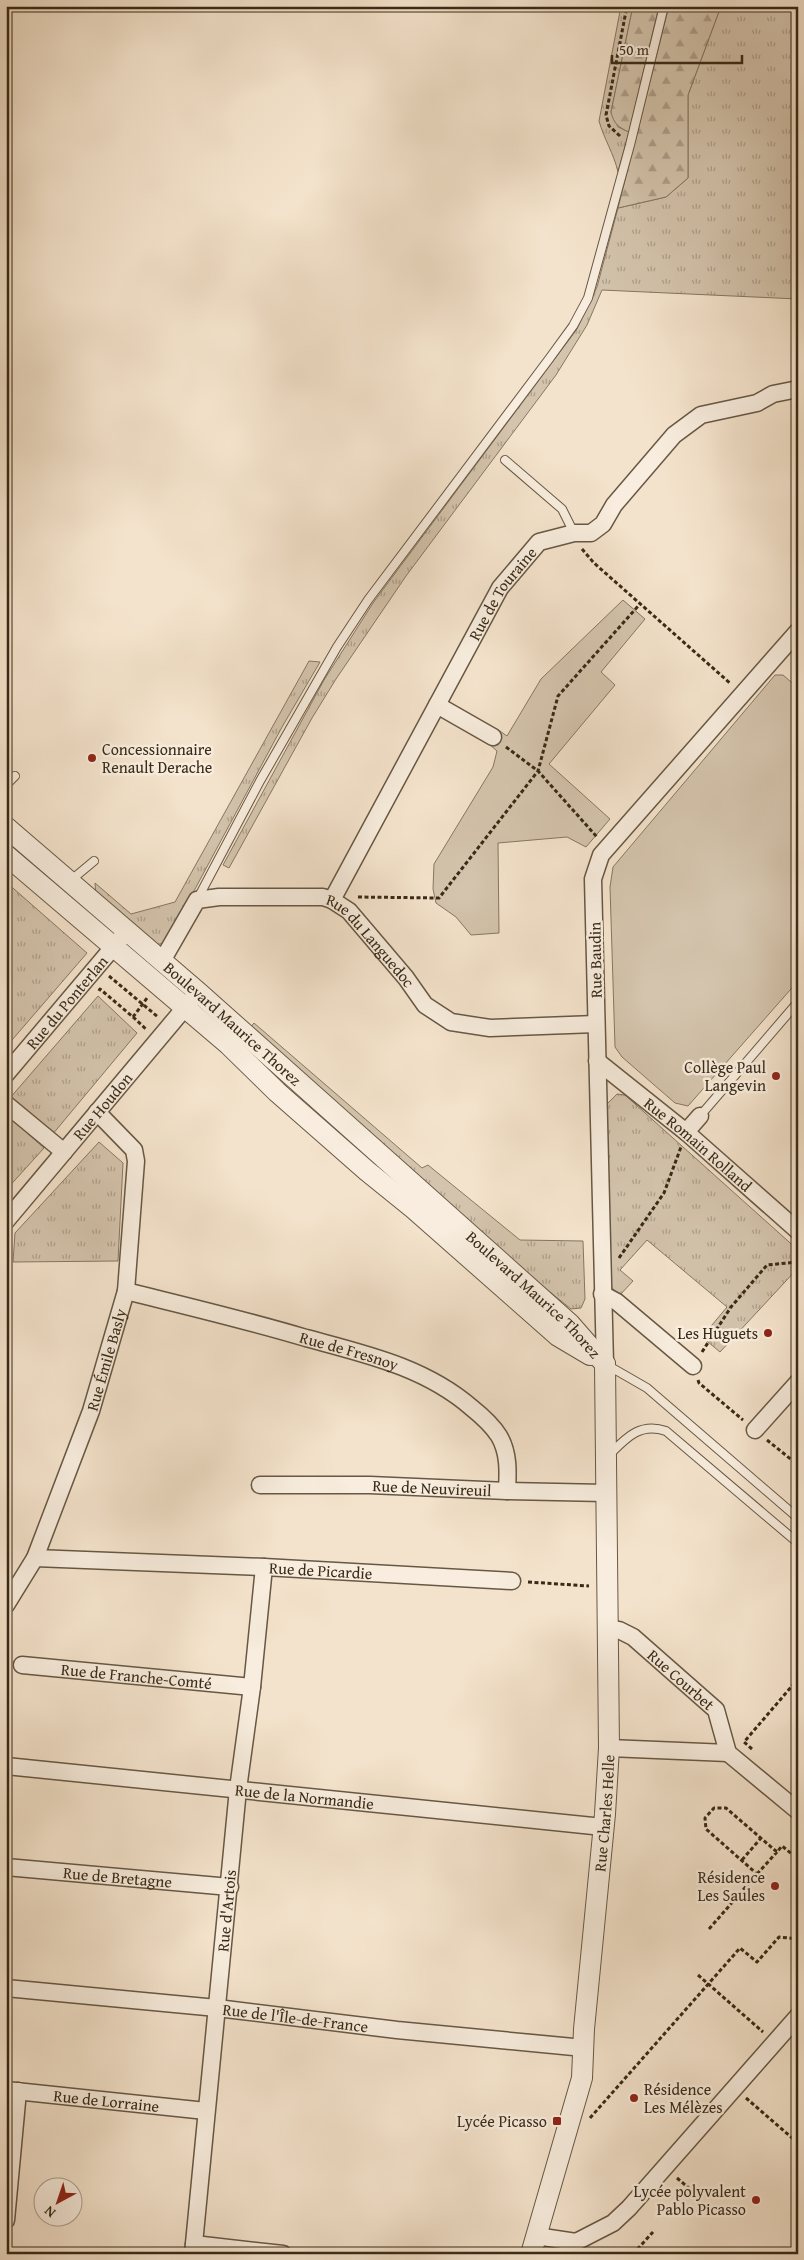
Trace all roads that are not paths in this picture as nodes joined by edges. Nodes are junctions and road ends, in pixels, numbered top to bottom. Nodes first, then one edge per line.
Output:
1 (664, 6) edge
2 (798, 389) edge
3 (505, 460) dead end
4 (574, 533) junction
5 (795, 640) edge
6 (437, 705) junction
7 (493, 737) road end
8 (15, 776) dead end
9 (6, 785) edge
10 (6, 827) edge
11 (6, 855) edge
12 (94, 861) dead end
13 (62, 889) junction
14 (197, 900) junction
15 (332, 900) junction
16 (127, 930) junction
17 (114, 947) junction
18 (162, 961) junction
19 (198, 992) junction
20 (798, 1002) edge
21 (185, 1008) junction
22 (596, 1024) junction
23 (598, 1061) junction
24 (6, 1074) edge
25 (6, 1104) edge
26 (97, 1112) junction
27 (700, 1116) joint
28 (686, 1132) junction
29 (64, 1152) junction
30 (6, 1221) edge
31 (798, 1231) edge
32 (126, 1292) junction
33 (602, 1294) junction
34 (604, 1364) junction
35 (693, 1366) road end
36 (798, 1382) edge
37 (756, 1430) road end
38 (604, 1460) junction
39 (260, 1484) dead end
40 (507, 1491) junction
41 (605, 1493) junction
42 (798, 1518) edge
43 (798, 1543) edge
44 (35, 1558) junction
45 (264, 1567) junction
46 (512, 1582) road end
47 (6, 1605) edge
48 (608, 1628) junction
49 (22, 1665) dead end
50 (252, 1687) junction
51 (608, 1748) junction
52 (728, 1753) junction
53 (6, 1766) edge
54 (238, 1789) junction
55 (798, 1811) edge
56 (603, 1827) junction
57 (6, 1867) edge
58 (230, 1887) junction
59 (6, 1988) edge
60 (217, 2008) junction
61 (798, 2016) edge
62 (584, 2048) junction
63 (12, 2091) edge
64 (206, 2111) junction
65 (6, 2216) edge
66 (6, 2220) edge
67 (533, 2245) edge
68 (570, 2248) edge
69 (193, 2249) edge
70 (283, 2254) edge

1 - 14 lane
2 - 4 street, Rue de Touraine
3 - 4 lane
4 - 6 street, Rue de Touraine
5 - 22 street, Rue Baudin
6 - 7 street
6 - 15 street, Rue de Touraine
8 - 9 lane
10 - 13 street, Boulevard Maurice Thorez
11 - 13 street, Boulevard Maurice Thorez
12 - 13 lane
13 - 16 street, Boulevard Maurice Thorez
13 - 17 street, Boulevard Maurice Thorez
14 - 15 street, Rue du Languedoc
14 - 18 street
15 - 22 street, Rue du Languedoc
16 - 17 street, Rue du Ponterlan
16 - 18 street, Boulevard Maurice Thorez
17 - 21 street, Boulevard Maurice Thorez
17 - 24 street, Rue du Ponterlan
18 - 19 street, Boulevard Maurice Thorez
19 - 21 street, Rue Houdon
19 - 34 street, Boulevard Maurice Thorez
20 - 27 lane
21 - 26 street, Rue Houdon
21 - 34 street, Boulevard Maurice Thorez
22 - 23 street, Rue Baudin
23 - 28 street, Rue Romain Rolland
23 - 33 street, Rue Baudin
25 - 29 street
26 - 29 street, Rue Houdon
26 - 32 street, Rue Émile Basly
27 - 28 street
28 - 31 street, Rue Romain Rolland
29 - 30 street, Rue Houdon
32 - 40 street, Rue de Fresnoy
32 - 44 street, Rue Émile Basly
33 - 34 street, Rue Baudin
33 - 35 street
34 - 38 street, Rue Charles Helle
34 - 42 lane
36 - 37 street
38 - 41 street, Rue Charles Helle
38 - 43 lane
39 - 40 street, Rue de Neuvireuil
40 - 41 street, Rue de Neuvireuil
41 - 48 street, Rue Charles Helle
44 - 45 street, Rue de Picardie
44 - 47 street, Rue Émile Basly
45 - 46 street, Rue de Picardie
45 - 50 street, Rue d'Artois
48 - 51 street, Rue Charles Helle
48 - 52 street, Rue Courbet
49 - 50 street, Rue de Franche-Comté
50 - 54 street, Rue d'Artois
51 - 52 street
51 - 56 street, Rue Charles Helle
52 - 55 street
53 - 54 street, Rue de la Normandie
54 - 56 street, Rue de la Normandie
54 - 58 street, Rue d'Artois
56 - 62 street, Rue Charles Helle
57 - 58 street, Rue de Bretagne
58 - 60 street, Rue d'Artois
59 - 60 street, Rue de l'Île-de-France
60 - 62 street, Rue de l'Île-de-France
60 - 64 street, Rue d'Artois
61 - 68 street
62 - 67 street, Rue Charles Helle
63 - 64 street, Rue de Lorraine
63 - 65 street
64 - 69 street, Rue d'Artois
65 - 66 street
67 - 68 street
69 - 70 street

